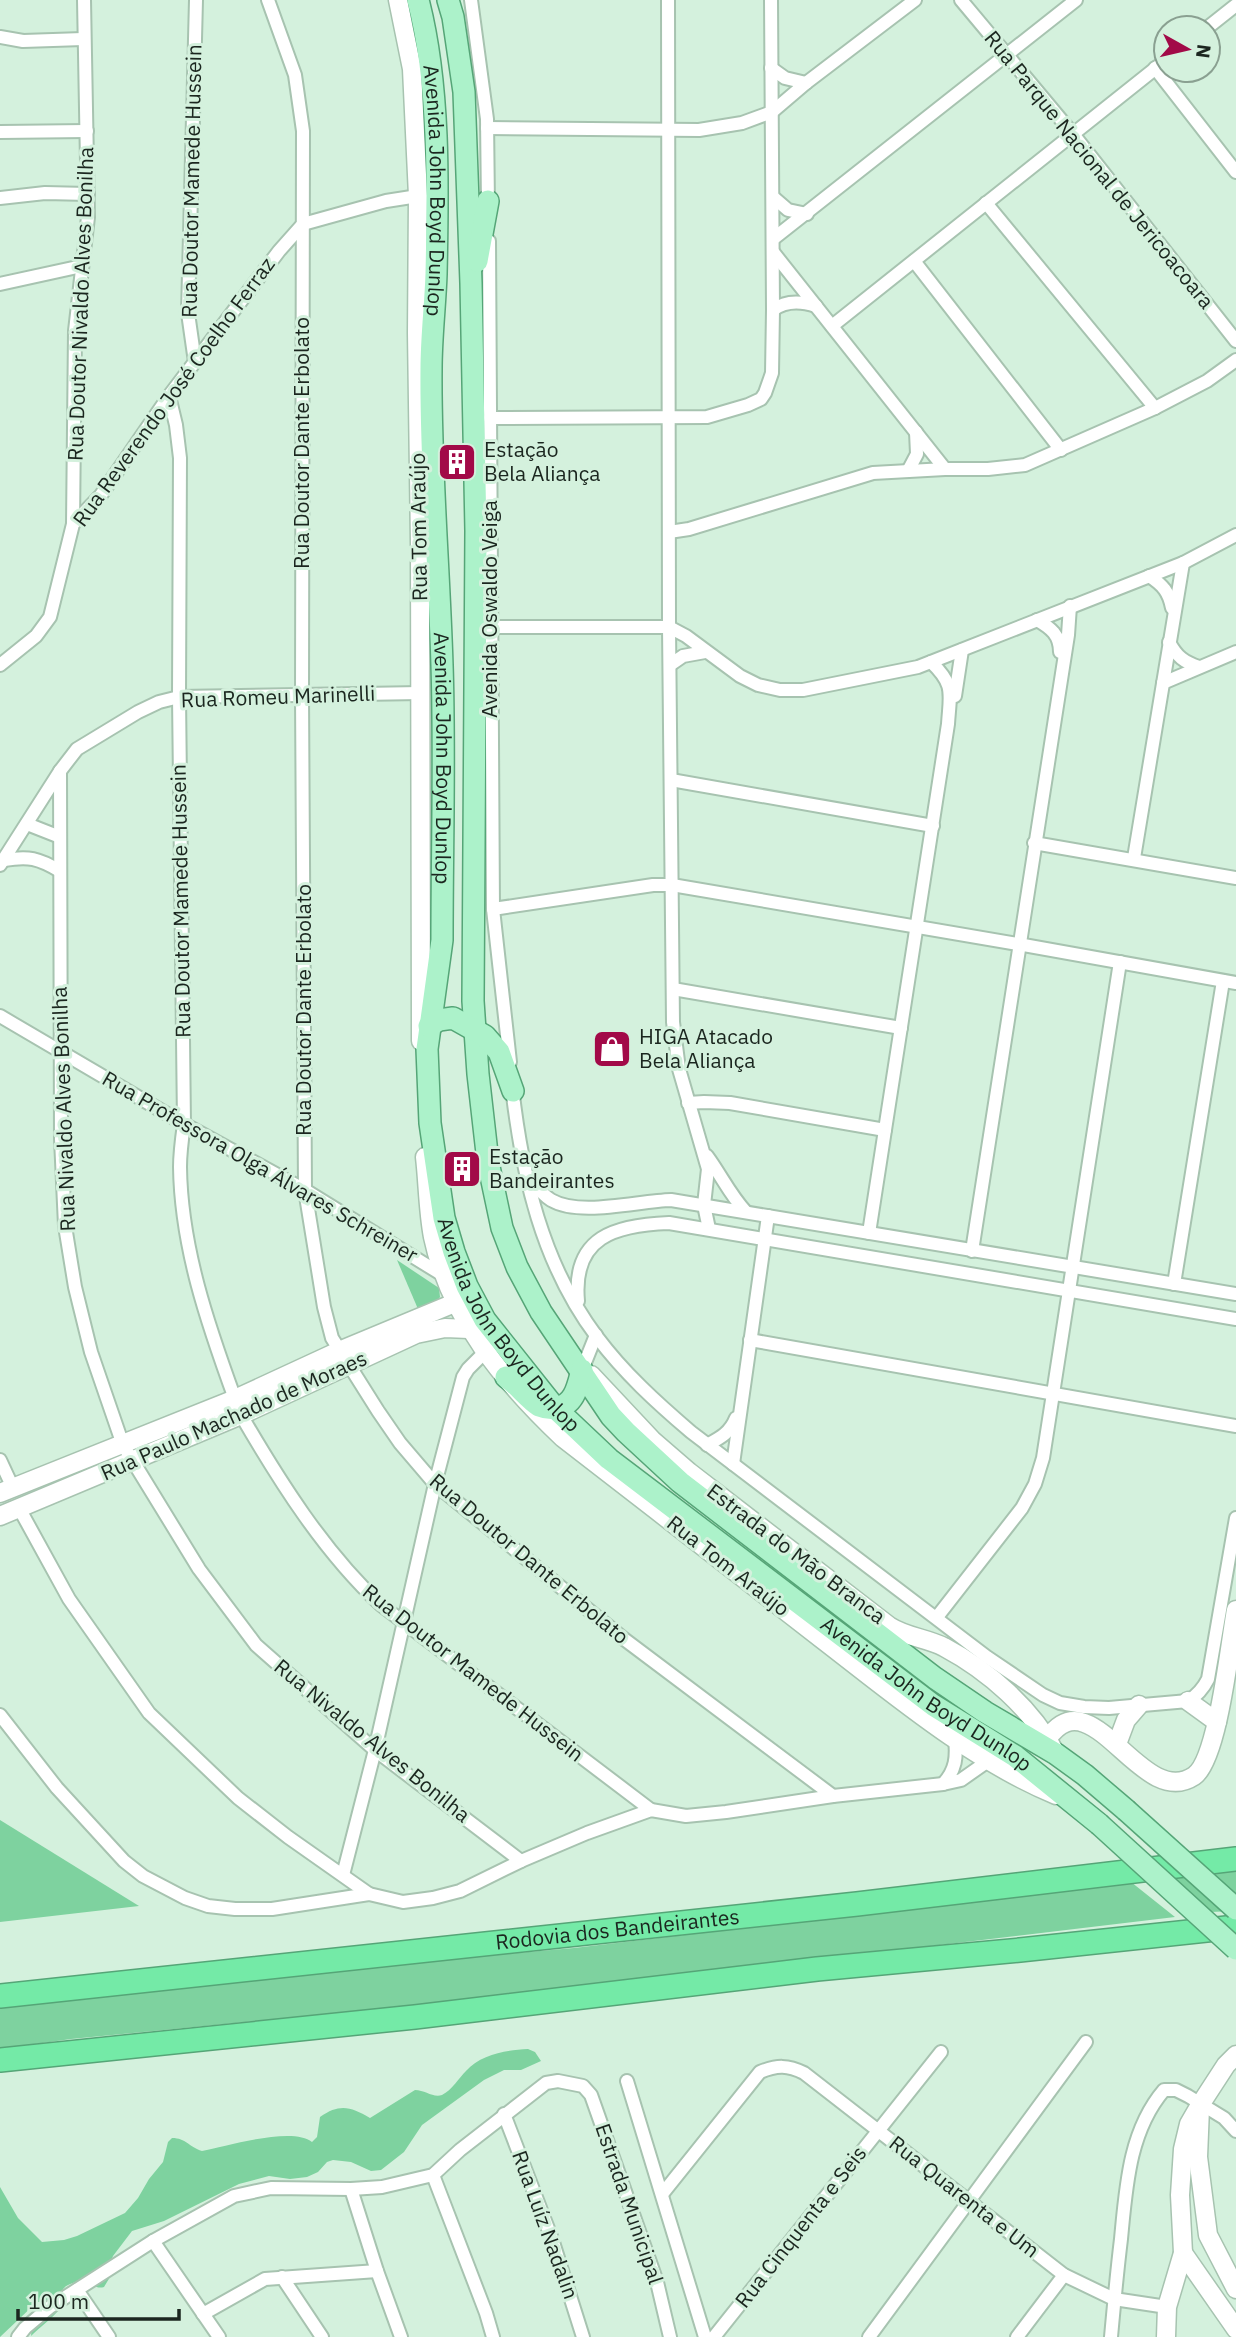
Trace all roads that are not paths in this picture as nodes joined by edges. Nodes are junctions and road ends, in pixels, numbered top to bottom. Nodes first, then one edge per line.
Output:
1 (83, 0) edge
2 (196, 0) edge
3 (268, 0) edge
4 (398, 0) edge
5 (418, 0) edge
6 (448, 0) edge
7 (668, 0) edge
8 (771, 0) edge
9 (915, 0) edge
10 (961, 0) edge
11 (1076, 0) edge
12 (473, 2) edge
13 (1236, 5) edge
14 (1222, 16) edge
15 (0, 37) edge
16 (83, 39) junction
17 (1006, 56) junction
18 (771, 68) junction
19 (1152, 70) edge
20 (806, 83) junction
21 (1167, 84) edge
22 (772, 112) junction
23 (487, 128) junction
24 (668, 129) junction
25 (87, 131) junction
26 (0, 132) edge
27 (1073, 134) junction
28 (1236, 172) edge
29 (89, 194) junction
30 (418, 196) junction
31 (773, 197) junction
32 (0, 198) edge
33 (488, 201) junction
34 (986, 203) junction
35 (807, 214) junction
36 (303, 224) junction
37 (773, 245) junction
38 (914, 261) junction
39 (82, 266) junction
40 (471, 283) junction
41 (0, 284) edge
42 (773, 288) junction
43 (803, 289) junction
44 (816, 306) junction
45 (773, 310) junction
46 (832, 326) junction
47 (1236, 341) edge
48 (1236, 360) edge
49 (195, 362) junction
50 (170, 396) junction
51 (1155, 408) junction
52 (490, 418) junction
53 (670, 418) junction
54 (916, 432) junction
55 (1061, 450) junction
56 (945, 468) junction
57 (908, 471) junction
58 (74, 524) junction
59 (669, 532) junction
60 (1236, 534) edge
61 (1182, 563) junction
62 (1149, 576) junction
63 (1070, 606) junction
64 (1174, 615) junction
65 (1037, 620) junction
66 (489, 627) junction
67 (669, 627) junction
68 (1169, 642) junction
69 (962, 650) junction
70 (705, 652) junction
71 (1236, 652) edge
72 (931, 662) junction
73 (0, 665) edge
74 (670, 665) junction
75 (1199, 667) junction
76 (1060, 674) junction
77 (1163, 683) junction
78 (421, 693) junction
79 (302, 695) junction
80 (179, 697) junction
81 (948, 723) junction
82 (60, 771) junction
83 (671, 780) junction
84 (27, 824) junction
85 (933, 826) junction
86 (60, 837) junction
87 (1034, 843) junction
88 (1134, 858) junction
89 (2, 862) edge
90 (60, 871) junction
91 (1236, 878) edge
92 (672, 884) junction
93 (493, 909) junction
94 (917, 927) junction
95 (1018, 944) junction
96 (1120, 962) junction
97 (1229, 982) edge
98 (673, 989) junction
99 (0, 1016) edge
100 (429, 1026) junction
101 (901, 1028) junction
102 (475, 1029) junction
103 (61, 1051) junction
104 (424, 1055) junction
105 (513, 1091) junction
106 (688, 1103) junction
107 (184, 1124) junction
108 (885, 1130) junction
109 (428, 1143) junction
110 (705, 1153) junction
111 (524, 1171) junction
112 (306, 1190) junction
113 (704, 1205) junction
114 (746, 1212) junction
115 (768, 1216) junction
116 (709, 1229) junction
117 (869, 1233) junction
118 (764, 1240) junction
119 (972, 1251) junction
120 (1072, 1266) junction
121 (446, 1278) junction
122 (1174, 1284) junction
123 (1068, 1291) junction
124 (1236, 1294) edge
125 (457, 1302) junction
126 (579, 1308) junction
127 (1236, 1320) edge
128 (470, 1329) junction
129 (596, 1335) junction
130 (750, 1340) junction
131 (339, 1350) junction
132 (485, 1352) junction
133 (350, 1366) junction
134 (582, 1370) junction
135 (506, 1377) junction
136 (1053, 1394) junction
137 (238, 1407) junction
138 (555, 1408) junction
139 (739, 1412) junction
140 (1236, 1426) edge
141 (123, 1445) junction
142 (707, 1445) junction
143 (0, 1460) edge
144 (131, 1461) junction
145 (733, 1464) junction
146 (435, 1484) junction
147 (6, 1490) edge
148 (19, 1508) junction
149 (0, 1516) edge
150 (1236, 1518) edge
151 (1236, 1610) edge
152 (937, 1617) junction
153 (404, 1622) junction
154 (987, 1657) junction
155 (1010, 1695) junction
156 (1188, 1701) junction
157 (1139, 1705) junction
158 (0, 1715) edge
159 (1217, 1722) junction
160 (955, 1738) junction
161 (1117, 1744) junction
162 (1052, 1746) junction
163 (375, 1750) junction
164 (988, 1761) junction
165 (943, 1784) junction
166 (833, 1796) junction
167 (1072, 1802) junction
168 (651, 1810) junction
169 (1236, 1859) edge
170 (521, 1861) junction
171 (343, 1874) junction
172 (369, 1894) junction
173 (1236, 1909) edge
174 (1236, 1927) edge
175 (1236, 1949) edge
176 (0, 1996) edge
177 (1086, 2042) dead end
178 (941, 2052) dead end
179 (1236, 2055) edge
180 (0, 2060) edge
181 (627, 2081) dead end
182 (1200, 2105) junction
183 (504, 2115) junction
184 (878, 2130) junction
185 (1236, 2131) edge
186 (433, 2175) junction
187 (351, 2189) junction
188 (663, 2193) junction
189 (971, 2202) junction
190 (1208, 2235) junction
191 (153, 2241) junction
192 (1183, 2253) junction
193 (377, 2271) junction
194 (1064, 2275) junction
195 (282, 2277) junction
196 (77, 2290) junction
197 (1236, 2290) edge
198 (1114, 2299) junction
199 (1167, 2307) junction
200 (204, 2314) junction
201 (1234, 2323) edge
202 (18, 2337) edge
203 (109, 2337) edge
204 (219, 2337) edge
205 (322, 2337) edge
206 (401, 2337) edge
207 (493, 2337) edge
208 (583, 2337) edge
209 (670, 2337) edge
210 (705, 2337) edge
211 (714, 2337) edge
212 (869, 2337) edge
213 (1017, 2337) edge
214 (1111, 2337) edge
215 (1166, 2337) edge

1 - 16 street, Rua Doutor Nivaldo Alves Bonilha
2 - 49 street, Rua Doutor Mamede Hussein
3 - 36 street, Rua Doutor Dante Erbolato
4 - 30 main road, Rua Tom Araújo
5 - 100 main road, Avenida John Boyd Dunlop
6 - 40 main road, Avenida John Boyd Dunlop
7 - 24 street
8 - 18 street
9 - 20 street
10 - 17 street, Rua Parque Nacional de Jericoacoara
11 - 17 street
12 - 23 street, Avenida Oswaldo Veiga
13 - 14 street
15 - 16 street
16 - 25 street, Rua Doutor Nivaldo Alves Bonilha
17 - 27 street, Rua Parque Nacional de Jericoacoara
17 - 35 street
18 - 20 street
18 - 22 street
19 - 27 street
20 - 22 street
21 - 28 street
22 - 24 street
22 - 31 street
23 - 24 street
23 - 33 street, Avenida Oswaldo Veiga
24 - 53 street
25 - 26 street
25 - 29 street, Rua Doutor Nivaldo Alves Bonilha
27 - 34 street
27 - 47 street, Rua Parque Nacional de Jericoacoara
29 - 32 street
29 - 39 street, Rua Doutor Nivaldo Alves Bonilha
30 - 36 street
30 - 78 main road, Rua Tom Araújo
31 - 35 street
31 - 37 street
33 - 40 main road
33 - 52 street, Avenida Oswaldo Veiga
34 - 38 street
34 - 51 street
35 - 37 street
36 - 49 street, Rua Reverendo José Coelho Ferraz
36 - 79 street, Rua Doutor Dante Erbolato
37 - 42 street
37 - 43 street
38 - 46 street
38 - 55 street
39 - 41 street
39 - 58 street, Rua Doutor Nivaldo Alves Bonilha
40 - 102 main road, Avenida John Boyd Dunlop
42 - 43 street
42 - 45 street
43 - 44 street
44 - 45 street
44 - 46 street
45 - 53 street
46 - 54 street
48 - 51 street
49 - 50 street, Rua Reverendo José Coelho Ferraz
50 - 58 street, Rua Reverendo José Coelho Ferraz
50 - 80 street, Rua Doutor Mamede Hussein
51 - 55 street
52 - 53 street
52 - 66 street, Avenida Oswaldo Veiga
53 - 59 street
54 - 56 street
54 - 57 street
55 - 56 street
56 - 57 street
57 - 59 street
58 - 73 street, Rua Reverendo José Coelho Ferraz
59 - 67 street
60 - 61 street
61 - 62 street
61 - 64 street
62 - 63 street
62 - 64 street
63 - 65 street
63 - 76 street
64 - 68 street
65 - 69 street
65 - 76 street
66 - 67 street
66 - 93 street, Avenida Oswaldo Veiga
67 - 70 street
67 - 74 street
68 - 75 street
68 - 77 street
69 - 72 street
69 - 81 street
70 - 72 street
70 - 74 street
71 - 75 street
72 - 81 street
74 - 83 street
75 - 77 street
76 - 87 street
77 - 88 street
78 - 79 street, Rua Romeu Marinelli
78 - 104 main road, Rua Tom Araújo
79 - 80 street, Rua Romeu Marinelli
79 - 112 street, Rua Doutor Dante Erbolato
80 - 82 street, Rua Romeu Marinelli
80 - 107 street, Rua Doutor Mamede Hussein
81 - 85 street
82 - 84 street, Rua Romeu Marinelli
82 - 86 street, Rua Nivaldo Alves Bonilha
83 - 85 street
83 - 92 street
84 - 86 street
84 - 89 street, Rua Romeu Marinelli
85 - 94 street
86 - 90 street, Rua Nivaldo Alves Bonilha
87 - 88 street
87 - 95 street
88 - 91 street
89 - 90 street
90 - 103 street, Rua Nivaldo Alves Bonilha
92 - 93 street
92 - 94 street
92 - 98 street
93 - 105 street, Avenida Oswaldo Veiga
94 - 95 street
94 - 101 street
95 - 96 street
95 - 119 street
96 - 97 street
96 - 120 street
97 - 122 street
98 - 101 street
98 - 106 street
99 - 103 street, Rua Professora Olga Álvares Schreiner
100 - 102 main road
100 - 104 main road, Avenida John Boyd Dunlop
101 - 108 street
102 - 105 main road
102 - 134 main road, Avenida John Boyd Dunlop
103 - 107 street, Rua Professora Olga Álvares Schreiner
103 - 141 street, Rua Nivaldo Alves Bonilha
104 - 109 main road, Avenida John Boyd Dunlop
105 - 111 street, Avenida Oswaldo Veiga
106 - 108 street
106 - 110 street
107 - 112 street, Rua Professora Olga Álvares Schreiner
107 - 137 street, Rua Doutor Mamede Hussein
108 - 117 street
109 - 121 main road
109 - 138 main road, Avenida John Boyd Dunlop
110 - 113 street
110 - 114 street
111 - 113 street
111 - 126 street, Avenida Oswaldo Veiga
112 - 121 street, Rua Professora Olga Álvares Schreiner
112 - 131 street, Rua Doutor Dante Erbolato
113 - 114 street
113 - 116 street
114 - 115 street
115 - 117 street
115 - 118 street
116 - 118 street
116 - 126 street
117 - 119 street
118 - 123 street
118 - 130 street
119 - 120 street
120 - 122 street
120 - 123 street
121 - 125 main road
122 - 124 street
123 - 127 street
123 - 136 street
125 - 128 main road, Avenida John Boyd Dunlop
125 - 131 main road, Rua Paulo Machado de Moraes
126 - 129 street, Avenida Oswaldo Veiga
128 - 132 main road, Avenida John Boyd Dunlop
128 - 133 main road, Rua Paulo Machado de Moraes
129 - 134 street
129 - 142 street, Avenida Oswaldo Veiga
130 - 136 street
130 - 139 street
131 - 133 street, Rua Doutor Dante Erbolato
131 - 137 main road, Rua Paulo Machado de Moraes
132 - 135 main road, Avenida John Boyd Dunlop
132 - 146 street
133 - 137 main road, Rua Paulo Machado de Moraes
133 - 146 street, Rua Doutor Dante Erbolato
134 - 138 main road
134 - 155 main road, Estrada do Mão Branca
134 - 162 main road, Avenida John Boyd Dunlop
135 - 138 main road
135 - 160 main road, Rua Tom Araújo
136 - 140 street
136 - 152 street
137 - 141 main road, Rua Paulo Machado de Moraes
137 - 144 main road, Rua Paulo Machado de Moraes
137 - 153 street, Rua Doutor Mamede Hussein
138 - 167 main road, Avenida John Boyd Dunlop
139 - 142 street
139 - 145 street
141 - 144 street, Rua Nivaldo Alves Bonilha
141 - 147 main road, Rua Paulo Machado de Moraes
142 - 145 street, Avenida Oswaldo Veiga
143 - 147 street
144 - 148 main road, Rua Paulo Machado de Moraes
144 - 163 street, Rua Nivaldo Alves Bonilha
145 - 152 street, Avenida Oswaldo Veiga
146 - 153 street
146 - 166 street, Rua Doutor Dante Erbolato
148 - 149 main road, Rua Paulo Machado de Moraes
148 - 171 street
150 - 156 street
151 - 159 main road
152 - 154 street, Avenida Oswaldo Veiga
153 - 163 street
153 - 168 street, Rua Doutor Mamede Hussein
154 - 155 street
154 - 157 street
155 - 162 main road, Estrada do Mão Branca
156 - 157 street
156 - 159 main road
157 - 161 main road
158 - 172 street
159 - 161 main road
160 - 164 main road, Rua Tom Araújo
160 - 165 street
161 - 162 main road
162 - 173 main road, Avenida John Boyd Dunlop, bridge
163 - 170 street, Rua Nivaldo Alves Bonilha
163 - 171 street
164 - 165 street
164 - 167 main road, Rua Tom Araújo
165 - 166 street
166 - 168 street
167 - 175 main road, Avenida John Boyd Dunlop, bridge
168 - 170 street
169 - 176 highway, Rodovia dos Bandeirantes
170 - 172 street
171 - 172 street
174 - 180 highway
177 - 189 street
178 - 184 street, Rua Cinquenta e Seis
179 - 182 main road
181 - 188 street
182 - 185 street
182 - 190 main road
182 - 192 main road
182 - 198 street
183 - 186 street
183 - 208 street, Rua Luíz Nadalin
183 - 209 street, Estrada Municipal
184 - 188 street, Rua Quarenta e Um
184 - 189 street, Rua Quarenta e Um
184 - 211 street, Rua Cinquenta e Seis
186 - 187 street
186 - 207 street
187 - 191 street
187 - 193 street
188 - 210 street
189 - 194 street, Rua Quarenta e Um
189 - 212 street
190 - 192 main road
190 - 197 main road
191 - 196 street
191 - 200 street
192 - 199 main road
192 - 201 main road
193 - 195 street
193 - 206 street
194 - 198 street, Rua Quarenta e Um
194 - 213 street
195 - 200 street
195 - 205 street
196 - 202 street
196 - 203 street
198 - 199 street, Rua Quarenta e Um
198 - 214 street
199 - 215 main road
200 - 204 street

